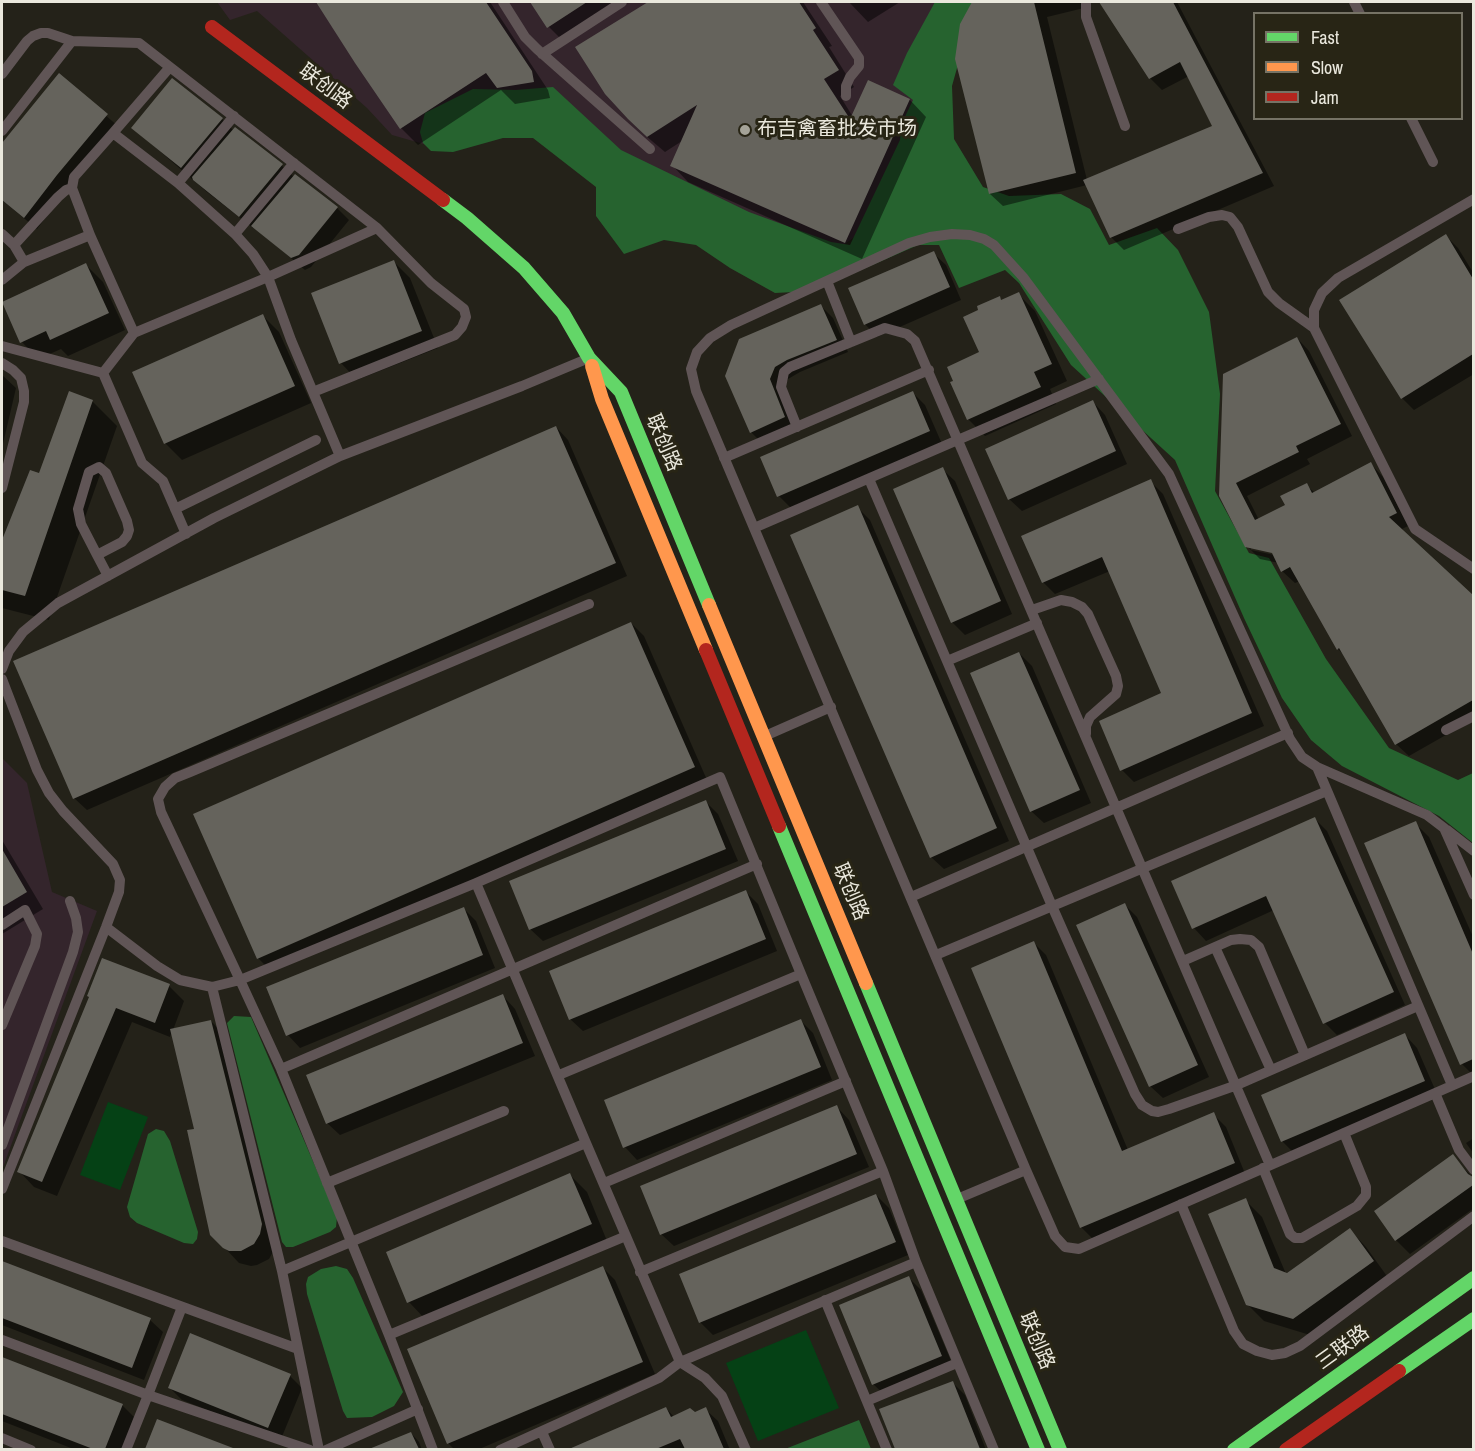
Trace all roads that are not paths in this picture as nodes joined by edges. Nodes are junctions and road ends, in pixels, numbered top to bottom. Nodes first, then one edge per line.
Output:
1 (503, 2) edge
2 (622, 2) edge
3 (822, 2) edge
4 (1086, 2) edge
5 (212, 27) dead end
6 (72, 41) junction
7 (542, 54) junction
8 (170, 67) junction
9 (2, 74) edge
10 (846, 96) dead end
11 (234, 116) junction
12 (1412, 120) edge
13 (1125, 126) dead end
14 (2, 131) edge
15 (114, 133) junction
16 (650, 149) dead end
17 (1433, 162) dead end
18 (294, 163) junction
19 (178, 183) junction
20 (72, 188) junction
21 (1473, 199) edge
22 (377, 228) junction
23 (1178, 229) dead end
24 (2, 234) edge
25 (235, 234) junction
26 (90, 235) junction
27 (14, 245) junction
28 (24, 261) junction
29 (268, 277) junction
30 (2, 280) edge
31 (827, 281) junction
32 (1314, 328) junction
33 (134, 333) junction
34 (851, 342) junction
35 (2, 346) edge
36 (589, 358) junction
37 (2, 363) edge
38 (929, 370) junction
39 (103, 373) junction
40 (1099, 379) junction
41 (313, 392) junction
42 (797, 427) junction
43 (316, 440) dead end
44 (959, 440) junction
45 (340, 456) junction
46 (724, 458) junction
47 (868, 479) junction
48 (2, 488) edge
49 (175, 509) junction
50 (754, 528) junction
51 (186, 534) junction
52 (97, 555) junction
53 (1473, 569) edge
54 (108, 576) junction
55 (589, 604) dead end
56 (1032, 610) junction
57 (1037, 623) junction
58 (947, 661) junction
59 (2, 669) edge
60 (2, 680) edge
61 (831, 707) junction
62 (1473, 716) edge
63 (1446, 730) dead end
64 (1288, 733) junction
65 (764, 736) junction
66 (1086, 737) junction
67 (745, 744) junction
68 (1317, 767) junction
69 (1327, 791) junction
70 (1117, 808) junction
71 (1444, 828) junction
72 (1027, 847) junction
73 (1473, 851) edge
74 (757, 864) junction
75 (1143, 868) junction
76 (476, 883) junction
77 (1473, 894) edge
78 (911, 897) junction
79 (70, 901) dead end
80 (1052, 906) junction
81 (2, 925) edge
82 (106, 927) junction
83 (1215, 947) junction
84 (936, 955) junction
85 (1183, 961) junction
86 (513, 968) junction
87 (801, 974) junction
88 (240, 980) junction
89 (212, 987) junction
90 (1418, 1006) junction
91 (4, 1010) edge
92 (2, 1025) edge
93 (1305, 1055) junction
94 (280, 1069) junction
95 (1271, 1070) junction
96 (559, 1075) junction
97 (1473, 1076) edge
98 (846, 1081) junction
99 (1237, 1085) junction
100 (1452, 1085) junction
101 (1435, 1093) junction
102 (504, 1111) dead end
103 (1344, 1133) junction
104 (586, 1143) junction
105 (2, 1145) edge
106 (1267, 1166) junction
107 (1026, 1170) junction
108 (1473, 1170) edge
109 (883, 1171) junction
110 (327, 1183) junction
111 (604, 1183) junction
112 (2, 1189) edge
113 (956, 1199) junction
114 (1181, 1204) junction
115 (1473, 1216) edge
116 (626, 1236) junction
117 (2, 1241) edge
118 (351, 1242) junction
119 (916, 1262) junction
120 (282, 1270) junction
121 (640, 1272) junction
122 (1473, 1278) edge
123 (825, 1300) junction
124 (182, 1307) junction
125 (1473, 1319) edge
126 (389, 1335) junction
127 (2, 1340) edge
128 (298, 1349) junction
129 (680, 1362) junction
130 (957, 1363) junction
131 (148, 1395) junction
132 (867, 1401) junction
133 (418, 1409) junction
134 (542, 1431) junction
135 (2, 1438) edge
136 (352, 1444) edge
137 (1060, 1447) edge
138 (31, 1449) edge
139 (126, 1449) edge
140 (310, 1449) edge
141 (319, 1449) edge
142 (326, 1449) edge
143 (433, 1449) edge
144 (500, 1449) edge
145 (550, 1449) edge
146 (746, 1449) edge
147 (887, 1449) edge
148 (994, 1449) edge
149 (1038, 1449) edge
150 (1234, 1449) edge
151 (1286, 1449) edge

1 - 7 lane
2 - 7 lane
3 - 10 lane
4 - 13 lane
5 - 36 street, 联创路
6 - 8 lane
6 - 9 lane
6 - 14 lane
7 - 16 lane
8 - 11 lane
8 - 15 lane
11 - 18 lane
11 - 19 lane
12 - 17 lane
15 - 19 lane
15 - 20 lane
18 - 22 lane
18 - 25 lane
19 - 25 lane
20 - 26 lane
20 - 27 lane
21 - 32 lane
22 - 29 lane
22 - 41 lane
23 - 32 lane
24 - 27 lane
25 - 29 lane
26 - 28 lane
26 - 33 lane
27 - 28 lane
28 - 30 lane
29 - 33 lane
29 - 41 lane
31 - 34 lane
31 - 40 lane
31 - 46 lane
32 - 53 lane
33 - 39 lane
34 - 38 lane
34 - 42 lane
35 - 39 lane
36 - 45 lane
36 - 65 street, 联创路
36 - 67 street, 联创路
37 - 48 lane
38 - 42 lane
38 - 44 lane
39 - 49 lane
40 - 44 lane
40 - 64 lane
41 - 45 lane
42 - 46 lane
43 - 49 lane
44 - 47 lane
44 - 56 lane
45 - 51 lane
46 - 50 lane
47 - 50 lane
47 - 58 lane
49 - 51 lane
50 - 61 lane
51 - 54 lane
52 - 52 lane
52 - 54 lane
54 - 59 lane
55 - 88 lane
56 - 57 lane
56 - 66 lane
57 - 58 lane
57 - 66 lane
58 - 72 lane
60 - 82 lane
61 - 65 lane
61 - 78 lane
62 - 63 lane
64 - 68 lane
64 - 70 lane
65 - 67 lane
65 - 113 street, 联创路
66 - 70 lane
67 - 149 street, 联创路
68 - 69 lane
68 - 71 lane
69 - 75 lane
69 - 90 lane
70 - 72 lane
70 - 75 lane
71 - 73 lane
71 - 77 lane
72 - 78 lane
72 - 80 lane
74 - 76 lane
74 - 86 lane
74 - 87 lane
75 - 80 lane
75 - 85 lane
76 - 86 lane
76 - 88 lane
78 - 84 lane
79 - 105 lane
80 - 84 lane
80 - 99 lane
81 - 91 lane
82 - 89 lane
82 - 112 lane
83 - 85 lane
83 - 93 lane
83 - 95 lane
84 - 107 lane
85 - 99 lane
86 - 94 lane
86 - 96 lane
87 - 96 lane
87 - 98 lane
88 - 89 lane
88 - 94 lane
89 - 120 lane
90 - 93 lane
90 - 100 lane
91 - 92 lane
93 - 95 lane
94 - 110 lane
95 - 99 lane
96 - 104 lane
97 - 100 lane
98 - 109 lane
98 - 111 lane
99 - 106 lane
100 - 101 lane
101 - 103 lane
101 - 108 lane
102 - 110 lane
103 - 106 lane
103 - 106 lane
104 - 111 lane
104 - 118 lane
106 - 114 lane
107 - 113 lane
107 - 114 lane
109 - 119 lane
109 - 121 lane
110 - 118 lane
111 - 116 lane
113 - 137 street, 联创路
114 - 115 lane
116 - 121 lane
116 - 126 lane
117 - 124 lane
118 - 120 lane
118 - 126 lane
119 - 123 lane
119 - 130 lane
120 - 128 lane
121 - 129 lane
122 - 150 street, 三联路
123 - 129 lane
123 - 132 lane
124 - 128 lane
124 - 131 lane
125 - 151 street
126 - 133 lane
127 - 131 lane
128 - 141 lane
129 - 134 lane
129 - 146 lane
130 - 132 lane
130 - 148 lane
131 - 139 lane
131 - 140 lane
132 - 147 lane
133 - 136 lane
133 - 143 lane
134 - 144 lane
134 - 145 lane
135 - 138 lane
136 - 142 lane

